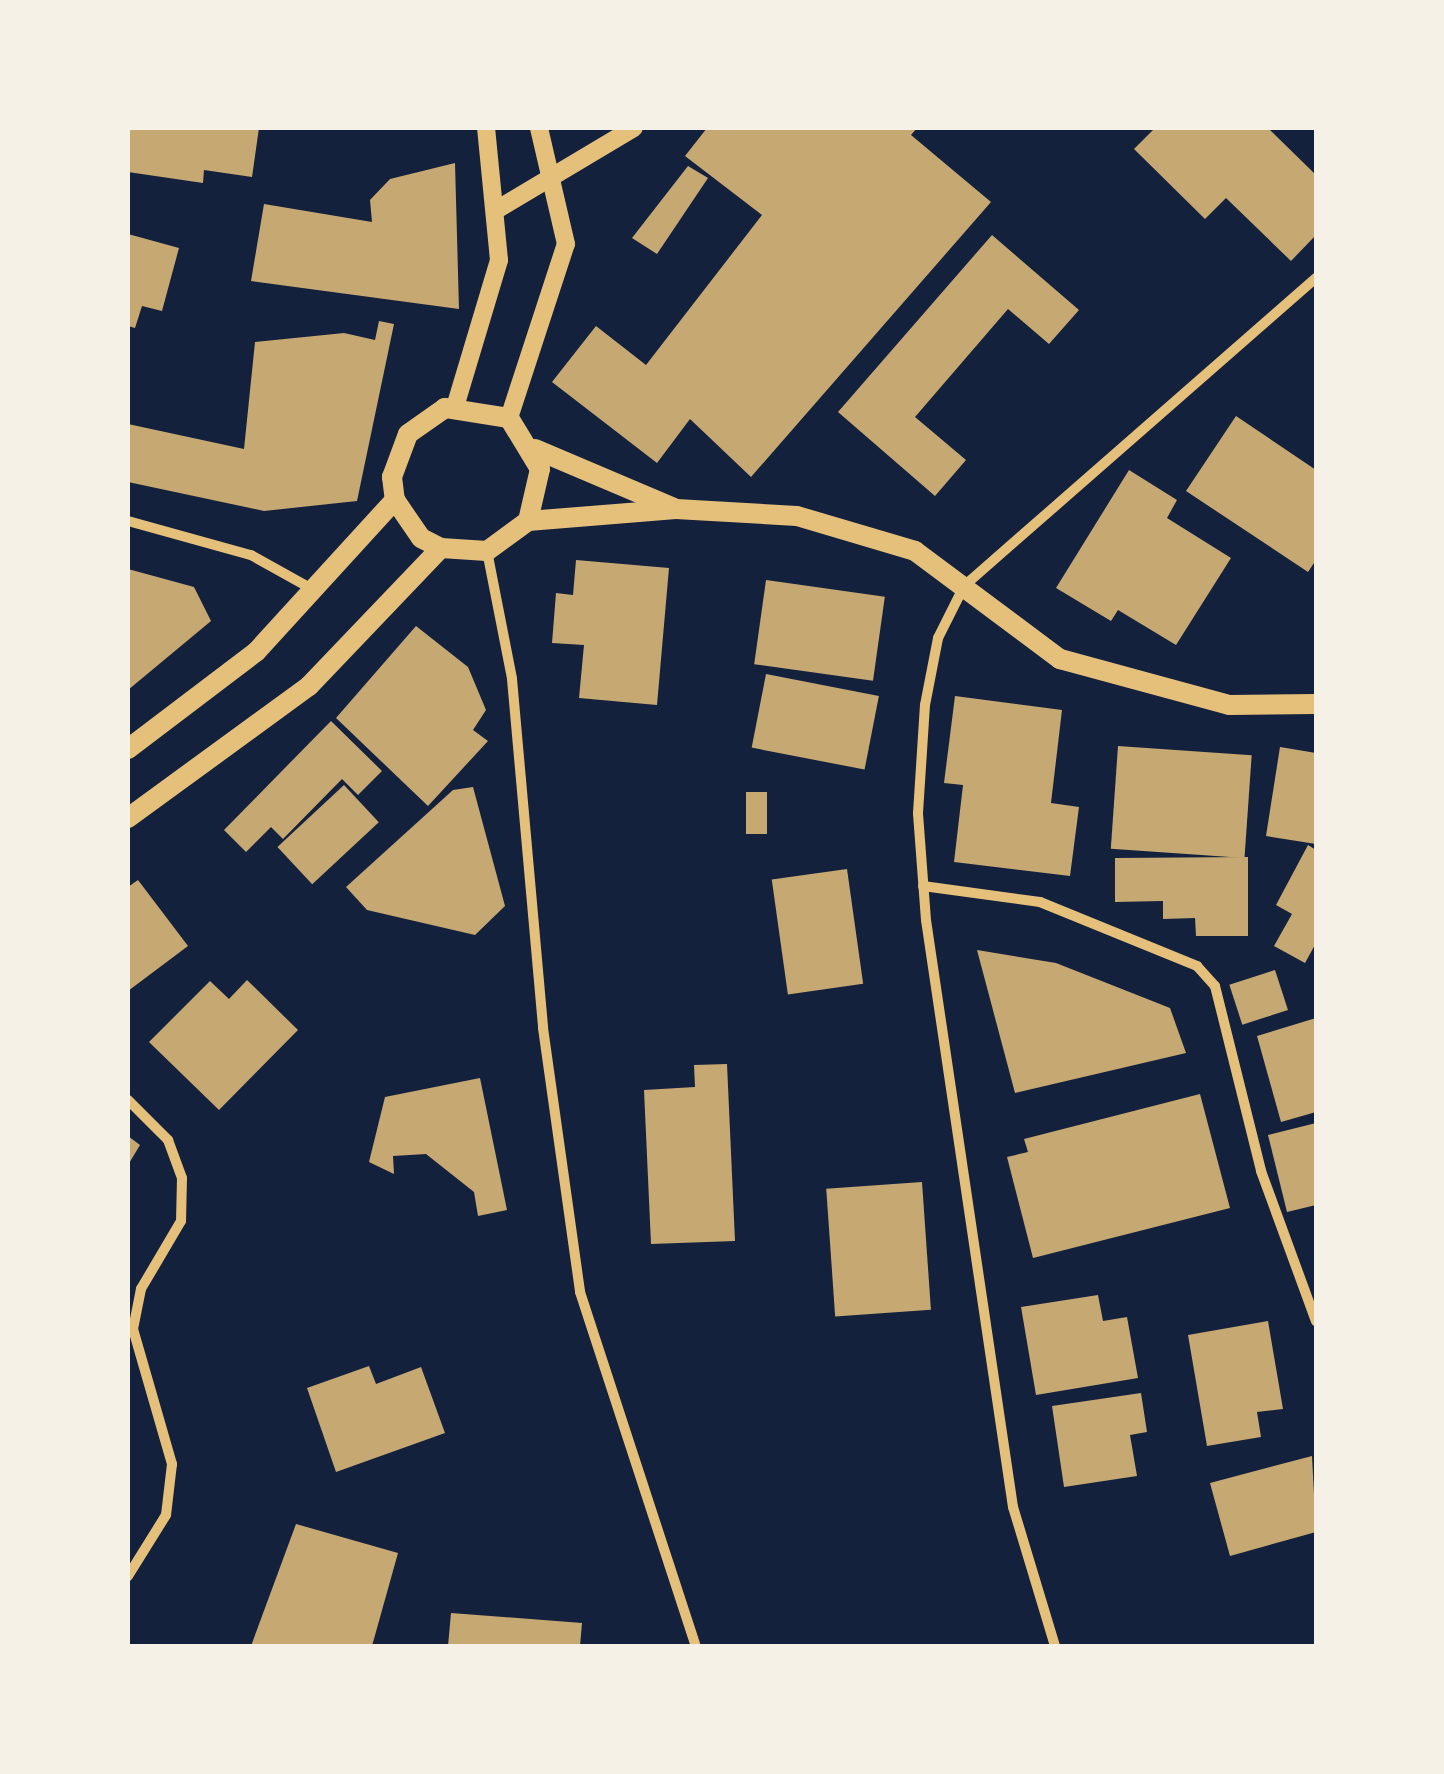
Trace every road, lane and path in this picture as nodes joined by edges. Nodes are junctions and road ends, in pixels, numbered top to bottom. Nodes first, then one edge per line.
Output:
1 (486, 128) edge
2 (538, 128) edge
3 (634, 128) edge
4 (556, 180) junction
5 (498, 210) junction
6 (1316, 278) edge
7 (456, 407) junction
8 (509, 418) junction
9 (535, 449) junction
10 (395, 500) junction
11 (676, 509) junction
12 (128, 521) edge
13 (528, 522) junction
14 (441, 548) junction
15 (487, 550) junction
16 (964, 586) junction
17 (313, 590) junction
18 (1316, 704) edge
19 (128, 749) edge
20 (128, 818) edge
21 (923, 886) junction
22 (128, 1100) edge
23 (1316, 1320) edge
24 (128, 1576) edge
25 (696, 1646) edge
26 (1055, 1646) edge

1 - 5 street
2 - 4 street
3 - 4 street
4 - 5 street
4 - 8 street
5 - 7 street
6 - 16 street
7 - 8 main road
7 - 10 main road
8 - 9 main road
9 - 11 main road
9 - 13 main road
10 - 14 main road
10 - 17 main road
11 - 13 main road
11 - 16 main road
12 - 17 street
13 - 15 main road
14 - 15 main road
14 - 20 main road
15 - 25 street
16 - 18 main road
16 - 21 street
17 - 19 main road
21 - 23 street
21 - 26 street
22 - 24 street

